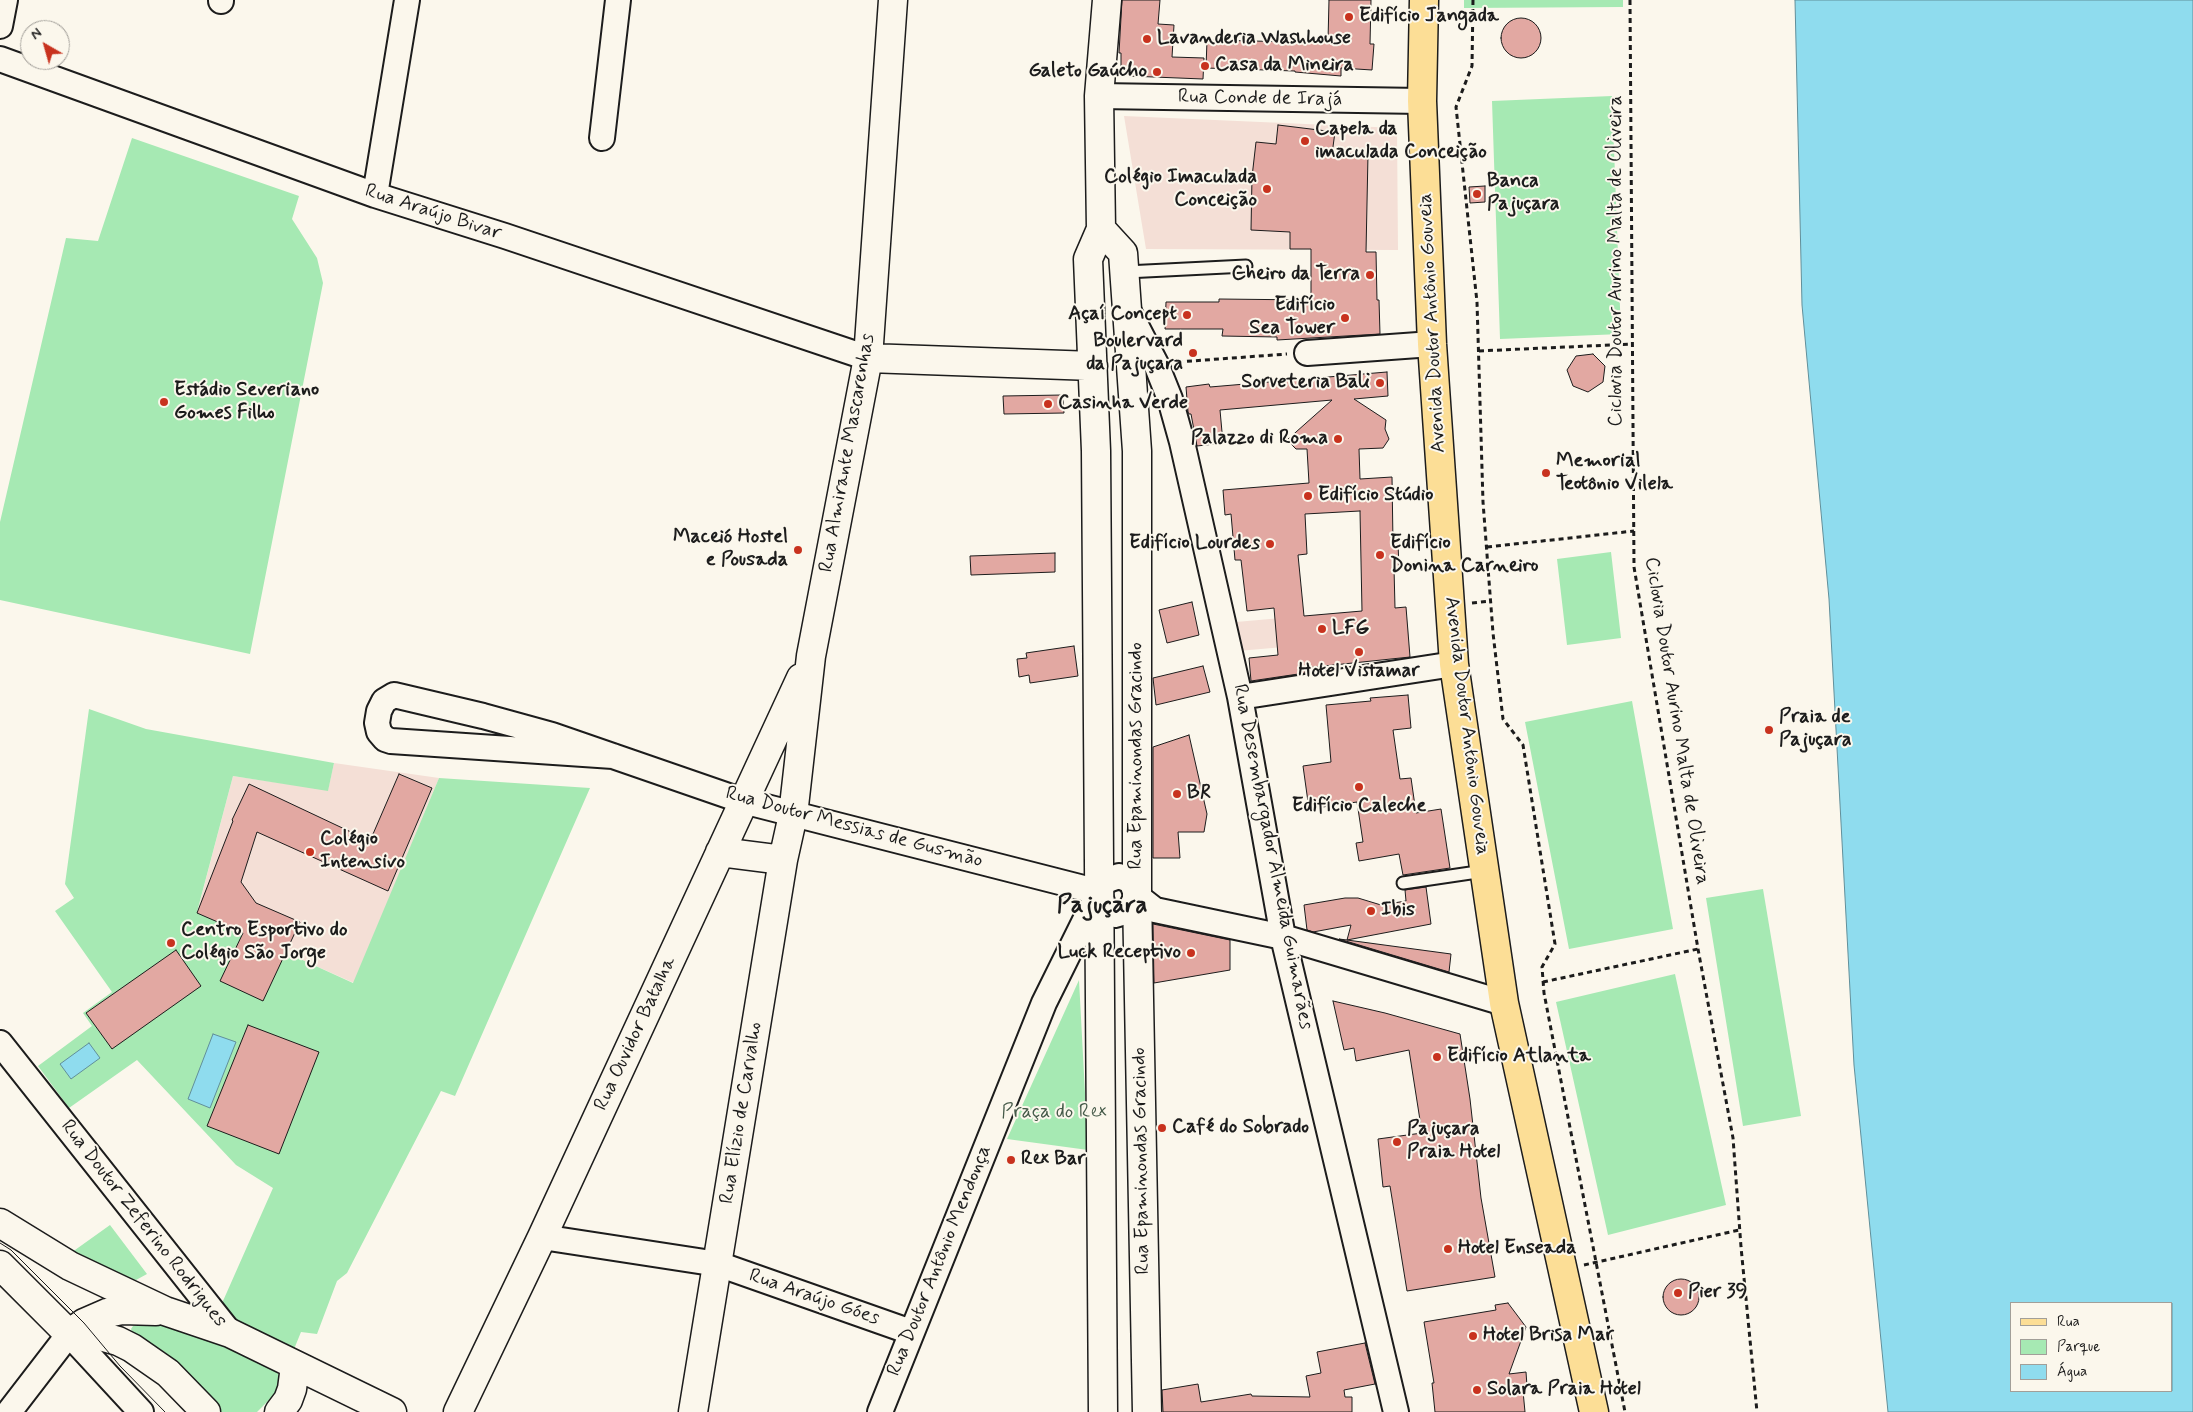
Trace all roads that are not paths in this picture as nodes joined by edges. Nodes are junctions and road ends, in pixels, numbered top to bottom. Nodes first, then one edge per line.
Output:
1 (5, 0) edge
2 (407, 0) edge
3 (618, 0) edge
4 (894, 0) edge
5 (1107, 0) edge
6 (1424, 0) edge
7 (0, 26) edge
8 (0, 59) edge
9 (1099, 96) junction
10 (1422, 101) junction
11 (602, 138) dead end
12 (375, 195) junction
13 (1101, 229) junction
14 (1246, 266) dead end
15 (1126, 272) junction
16 (1128, 310) junction
17 (1432, 344) junction
18 (1307, 353) road end
19 (868, 358) junction
20 (1093, 366) junction
21 (811, 656) junction
22 (1454, 664) junction
23 (1240, 697) junction
24 (505, 722) junction
25 (497, 749) junction
26 (613, 756) junction
27 (743, 801) junction
28 (793, 815) junction
29 (720, 852) junction
30 (784, 860) junction
31 (1484, 871) junction
32 (1403, 883) dead end
33 (1098, 892) junction
34 (1137, 896) junction
35 (1283, 937) junction
36 (1504, 1003) junction
37 (0, 1043) edge
38 (0, 1223) edge
39 (542, 1237) junction
40 (718, 1264) junction
41 (0, 1265) edge
42 (165, 1311) junction
43 (911, 1332) junction
44 (230, 1333) junction
45 (69, 1334) junction
46 (295, 1366) junction
47 (9, 1412) edge
48 (142, 1412) edge
49 (206, 1412) edge
50 (279, 1412) edge
51 (392, 1412) edge
52 (458, 1412) edge
53 (693, 1412) edge
54 (880, 1412) edge
55 (1102, 1412) edge
56 (1136, 1412) edge
57 (1147, 1412) edge
58 (1396, 1412) edge
59 (1594, 1412) edge

1 - 7 street
2 - 12 street
3 - 11 street
4 - 19 street, Rua Almirante Mascarenhas
5 - 9 street, Rua Epaminondas Gracindo
6 - 10 main road, Avenida Doutor Antônio Gouveia
8 - 12 street, Rua Araújo Bivar
9 - 10 street, Rua Conde de Irajá
9 - 13 street, Rua Epaminondas Gracindo
10 - 17 main road, Avenida Doutor Antônio Gouveia
12 - 19 street, Rua Araújo Bivar
13 - 15 street, Rua Epaminondas Gracindo
13 - 20 street, Rua Epaminondas Gracindo
14 - 15 lane
15 - 16 street, Rua Epaminondas Gracindo
16 - 23 street, Rua Desembargador Almeida Guimarães
16 - 34 street, Rua Epaminondas Gracindo
17 - 18 street
17 - 22 main road, Avenida Doutor Antônio Gouveia
19 - 20 street
19 - 21 street, Rua Almirante Mascarenhas
20 - 33 street, Rua Epaminondas Gracindo
21 - 27 street, Rua Ouvidor Batalha
21 - 28 street, Rua Almirante Mascarenhas
22 - 23 street
22 - 31 main road, Avenida Doutor Antônio Gouveia
23 - 35 street, Rua Desembargador Almeida Guimarães
24 - 25 street
24 - 25 street, Rua Doutor Messias de Gusmão
24 - 26 street, Rua Doutor Messias de Gusmão
25 - 26 street, Rua Doutor Messias de Gusmão
26 - 27 street, Rua Doutor Messias de Gusmão
27 - 28 street, Rua Doutor Messias de Gusmão
27 - 29 street, Rua Ouvidor Batalha
28 - 30 street, Rua Elízio de Carvalho
28 - 33 street, Rua Doutor Messias de Gusmão
29 - 30 street
29 - 39 street, Rua Ouvidor Batalha
30 - 40 street, Rua Elízio de Carvalho
31 - 32 lane
31 - 36 main road, Avenida Doutor Antônio Gouveia
33 - 34 street
33 - 43 street, Rua Doutor Antônio Mendonça
33 - 55 street, Rua Epaminondas Gracindo
34 - 35 street
34 - 57 street, Rua Epaminondas Gracindo
35 - 36 street
35 - 58 street, Rua Desembargador Almeida Guimarães
36 - 59 main road, Avenida Doutor Antônio Gouveia
37 - 44 street, Rua Doutor Zeferino Rodrigues
38 - 42 street
39 - 40 street
39 - 52 street, Rua Ouvidor Batalha
40 - 43 street, Rua Araújo Góes
40 - 53 street, Rua Elízio de Carvalho
41 - 45 street
42 - 44 street
42 - 45 street
43 - 54 street, Rua Doutor Antônio Mendonça
44 - 46 street, Rua Doutor Zeferino Rodrigues
45 - 47 street
45 - 48 street
45 - 49 street
46 - 50 street
46 - 51 street, Rua Doutor Zeferino Rodrigues
56 - 57 street

